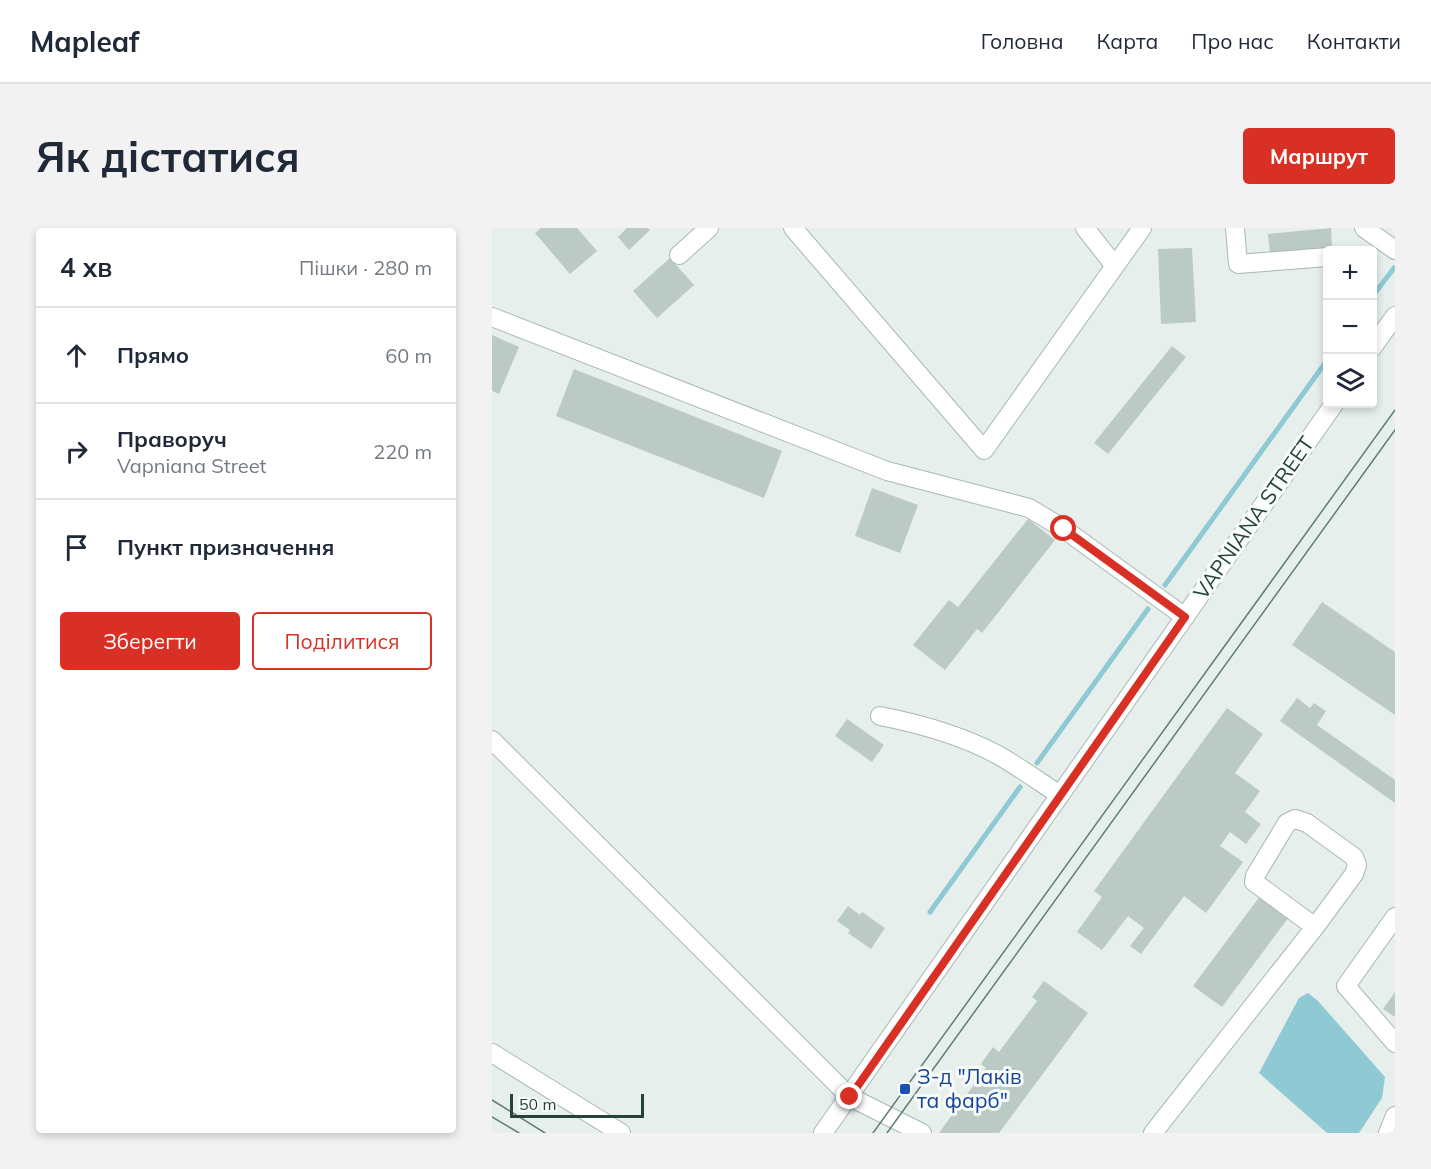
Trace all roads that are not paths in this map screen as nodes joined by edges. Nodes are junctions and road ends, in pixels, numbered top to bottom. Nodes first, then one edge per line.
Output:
1 (709, 228) edge
2 (793, 228) edge
3 (1085, 228) edge
4 (1142, 228) edge
5 (1235, 228) edge
6 (1372, 236) edge
7 (1394, 250) edge
8 (679, 255) dead end
9 (1323, 257) edge
10 (1114, 265) junction
11 (1395, 316) edge
12 (492, 317) edge
13 (1377, 341) edge
14 (1331, 408) edge
15 (1185, 617) junction
16 (880, 716) dead end
17 (492, 740) edge
18 (1060, 795) junction
19 (1395, 917) edge
20 (1316, 927) junction
21 (1395, 1043) edge
22 (492, 1053) edge
23 (850, 1097) junction
24 (1395, 1116) edge
25 (621, 1133) edge
26 (823, 1133) edge
27 (922, 1133) edge
28 (1153, 1133) edge
29 (1388, 1133) edge

1 - 8 street
2 - 10 street
3 - 10 street
4 - 10 street
5 - 9 street
6 - 7 street
11 - 13 street
12 - 15 street
14 - 15 street, VAPNIANA STREET
15 - 18 street, VAPNIANA STREET
16 - 18 street
17 - 23 street
18 - 23 street, VAPNIANA STREET
19 - 21 street
20 - 20 street
20 - 28 street
22 - 25 street
23 - 26 street, VAPNIANA STREET
23 - 27 street
24 - 29 street

